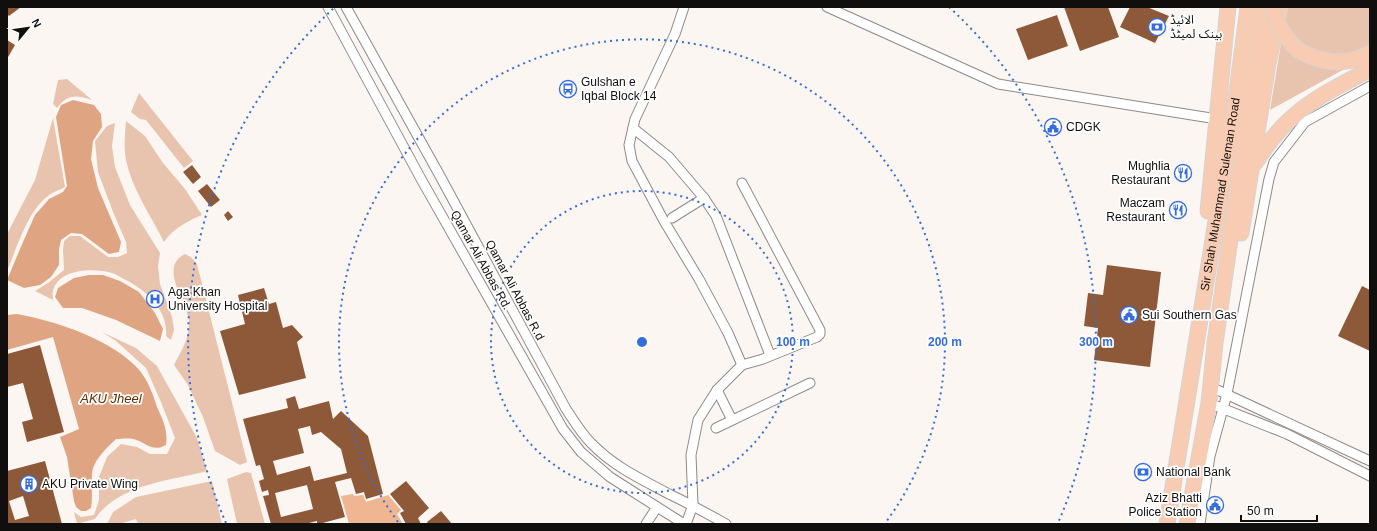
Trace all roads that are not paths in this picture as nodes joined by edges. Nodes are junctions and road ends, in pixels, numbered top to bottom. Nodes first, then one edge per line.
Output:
1 (328, 7) edge
2 (346, 7) edge
3 (684, 7) edge
4 (827, 7) edge
5 (1228, 7) edge
6 (1248, 7) edge
7 (1264, 7) edge
8 (1272, 7) edge
9 (1280, 7) edge
10 (1370, 53) edge
11 (1370, 69) edge
12 (1370, 86) edge
13 (1217, 119) junction
14 (633, 128) junction
15 (1252, 169) junction
16 (742, 183) dead end
17 (704, 198) junction
18 (672, 218) dead end
19 (1197, 334) junction
20 (1215, 343) junction
21 (770, 356) junction
22 (742, 365) junction
23 (810, 383) dead end
24 (1211, 387) junction
25 (717, 390) junction
26 (1227, 394) junction
27 (1209, 403) junction
28 (1223, 409) junction
29 (732, 420) junction
30 (716, 428) dead end
31 (1370, 461) edge
32 (1370, 476) edge
33 (693, 505) junction
34 (657, 507) junction
35 (646, 524) edge
36 (685, 524) edge
37 (726, 524) edge
38 (1167, 524) edge
39 (1186, 524) edge
40 (1200, 524) edge

1 - 34 street, Qamar Ali Abbas Rd.
2 - 33 street, Qamar Ali Abbas R.d
3 - 14 street
4 - 13 street
5 - 13 highway
6 - 19 highway, Sir Shah Muhammad Suleman Road
7 - 20 highway, Sir Shah Muhammad Suleman Road
8 - 10 highway, bridge
9 - 15 highway
11 - 15 highway
12 - 26 street
13 - 19 highway
14 - 17 street
14 - 22 street
15 - 20 highway
16 - 21 street
17 - 18 street
17 - 21 street
19 - 38 highway, Sir Shah Muhammad Suleman Road
20 - 24 highway, Sir Shah Muhammad Suleman Road
21 - 22 street
22 - 25 street
23 - 29 street
24 - 26 street
24 - 27 highway, Sir Shah Muhammad Suleman Road
25 - 29 street
25 - 33 street
26 - 28 street
26 - 31 street
27 - 28 street
27 - 39 highway, Sir Shah Muhammad Suleman Road
28 - 32 street
28 - 40 street
29 - 30 street
33 - 36 street
33 - 37 street, Qamar Ali Abbas R.d
34 - 35 street
34 - 36 street, Qamar Ali Abbas Rd.

